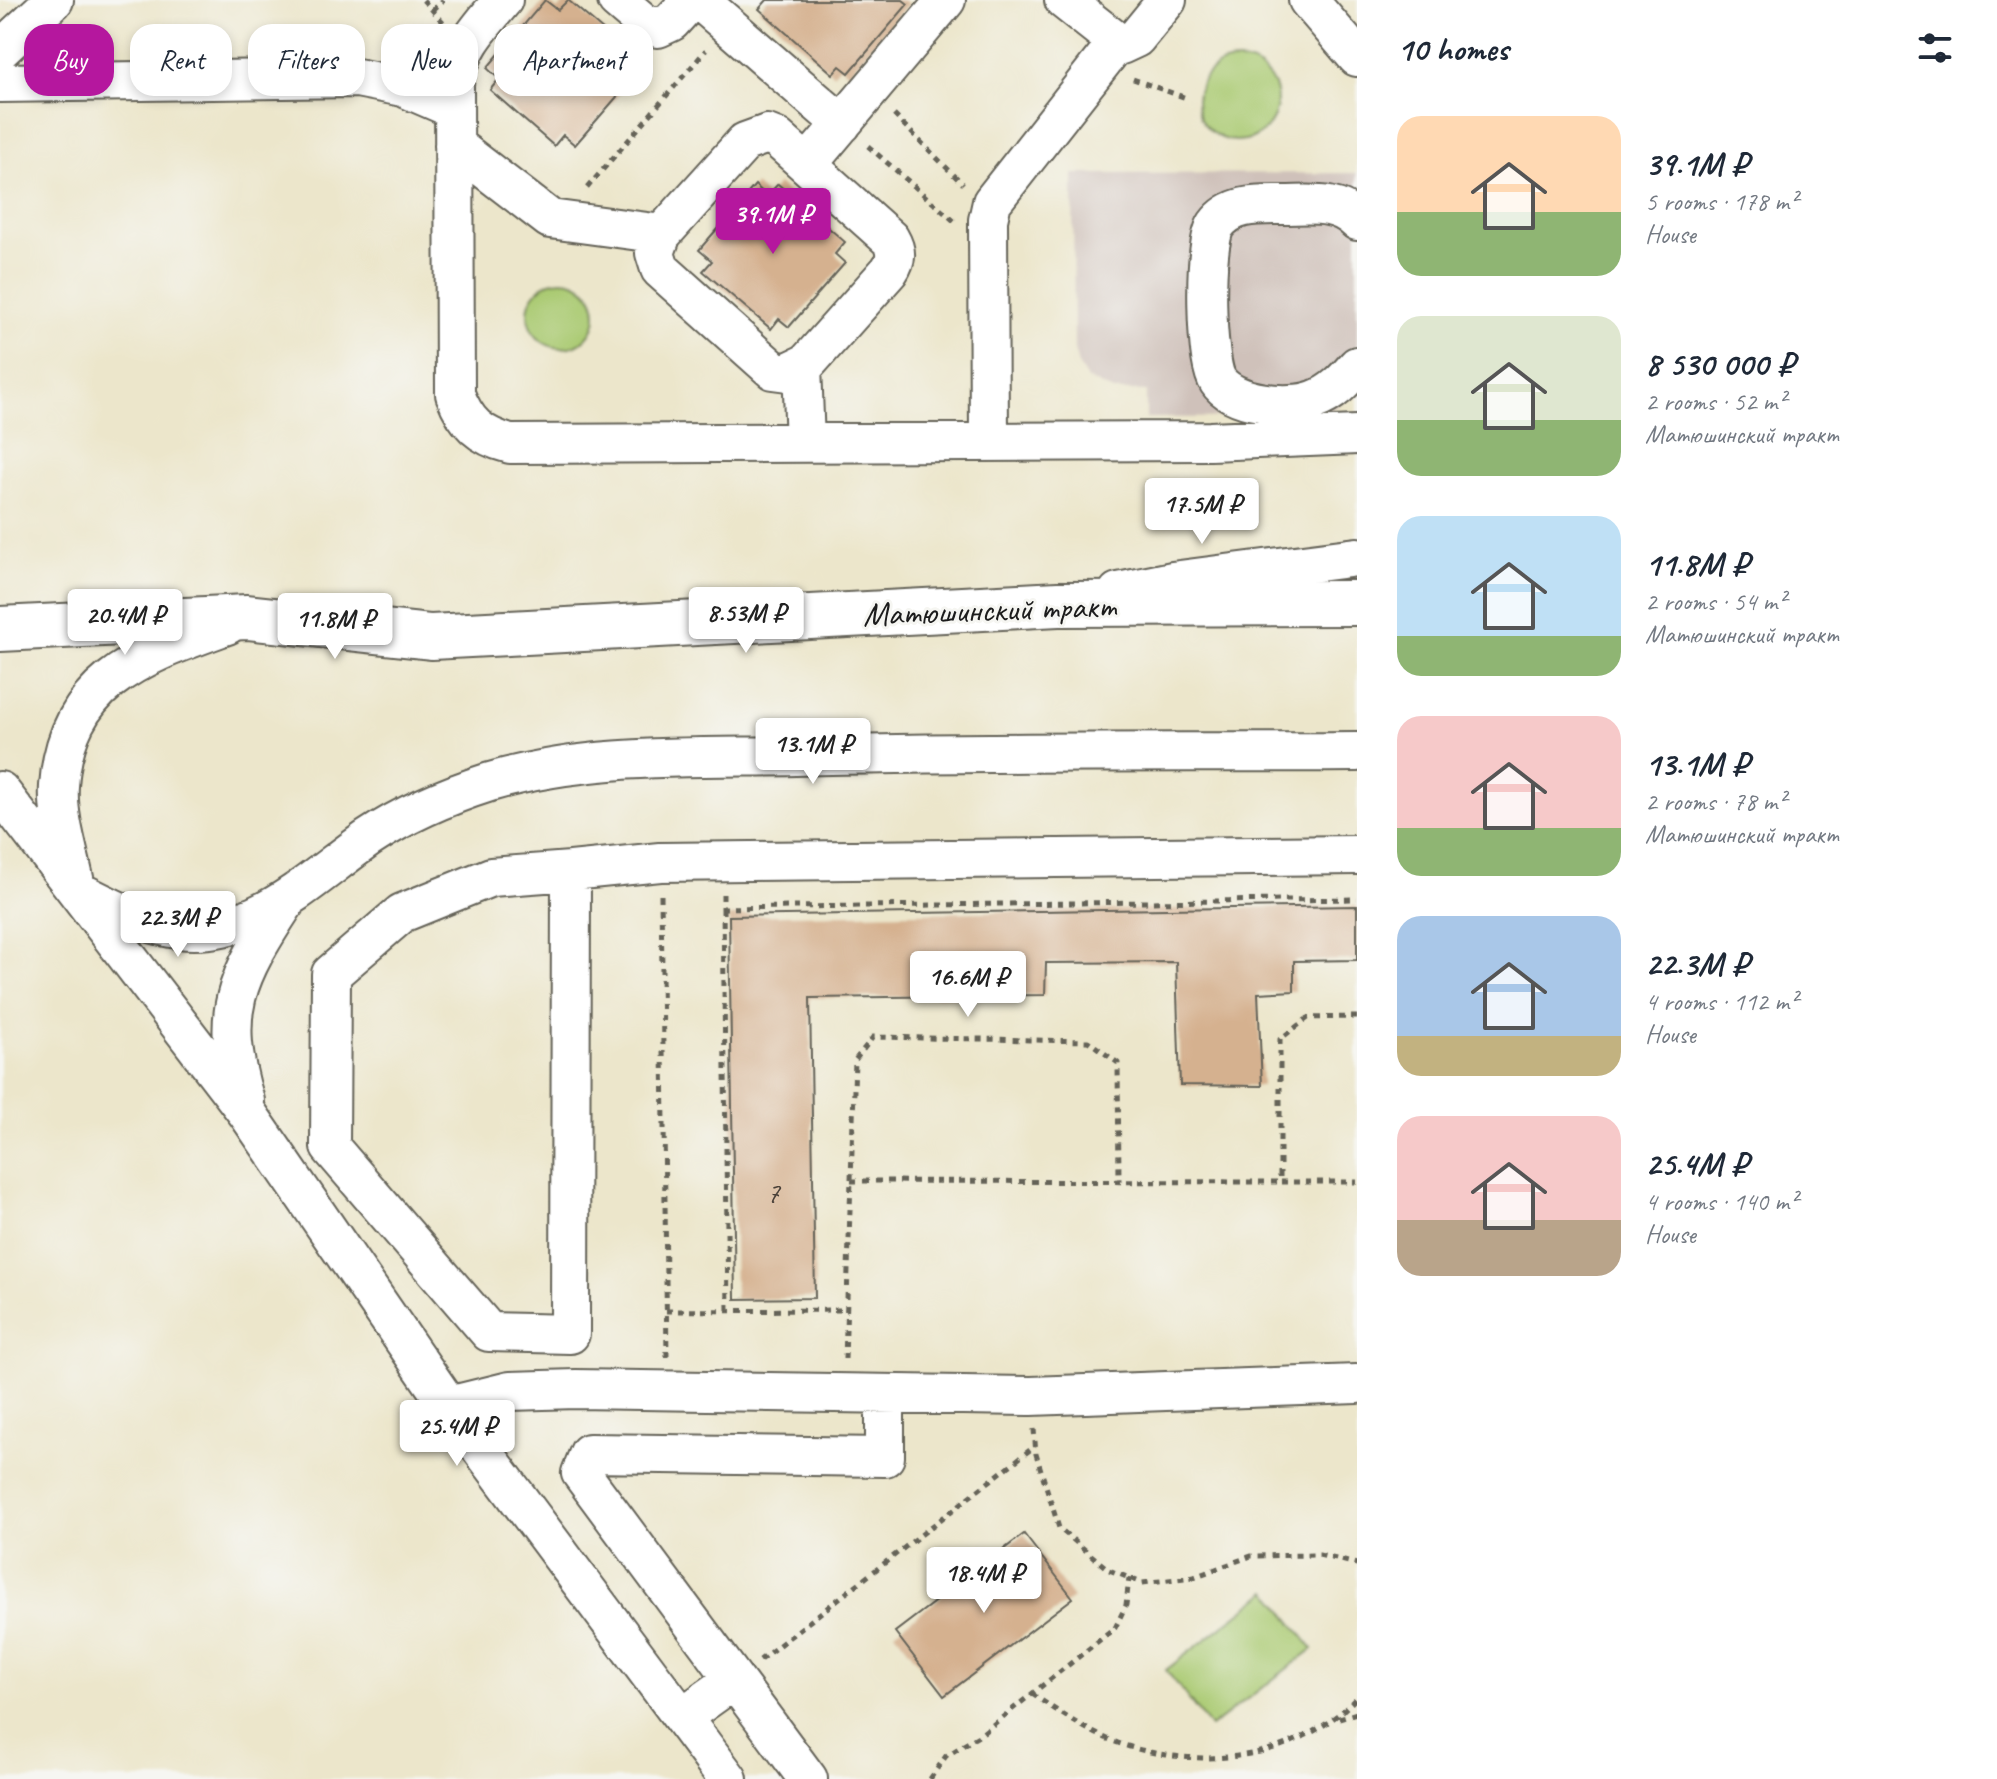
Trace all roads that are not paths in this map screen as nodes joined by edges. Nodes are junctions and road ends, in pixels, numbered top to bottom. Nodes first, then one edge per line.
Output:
1 (54, 0) edge
2 (503, 0) edge
3 (617, 0) edge
4 (691, 0) edge
5 (699, 0) edge
6 (946, 0) edge
7 (1064, 0) edge
8 (1167, 0) edge
9 (1308, 0) edge
10 (0, 50) edge
11 (1110, 52) junction
12 (1357, 57) edge
13 (0, 83) edge
14 (842, 124) junction
15 (454, 127) junction
16 (807, 165) junction
17 (1357, 221) edge
18 (662, 234) junction
19 (802, 366) junction
20 (1357, 366) edge
21 (1357, 435) edge
22 (989, 442) junction
23 (805, 443) junction
24 (1357, 557) edge
25 (1357, 603) edge
26 (1058, 604) junction
27 (247, 617) junction
28 (0, 629) edge
29 (1357, 752) edge
30 (0, 791) edge
31 (1357, 855) edge
32 (571, 871) junction
33 (76, 890) junction
34 (285, 903) junction
35 (248, 1114) junction
36 (570, 1334) junction
37 (1357, 1384) edge
38 (576, 1389) junction
39 (885, 1394) junction
40 (449, 1406) junction
41 (734, 1680) junction
42 (682, 1717) junction
43 (728, 1779) edge
44 (808, 1779) edge

1 - 10 street
2 - 15 street
3 - 4 street
5 - 14 street
6 - 14 street
7 - 11 street
8 - 11 street
9 - 12 street
11 - 22 street
13 - 15 street
14 - 16 street
15 - 18 street
15 - 23 street
16 - 18 street
16 - 19 street
17 - 20 street
18 - 19 street
19 - 23 street
21 - 22 street
22 - 23 street
24 - 26 street
25 - 26 main road, Матюшинский тракт
26 - 27 main road, Матюшинский тракт
27 - 28 main road, Матюшинский тракт
27 - 33 street
29 - 34 street
30 - 33 street
31 - 32 street
32 - 36 street
32 - 36 street
33 - 34 street
33 - 35 street
34 - 35 street
35 - 40 street
36 - 38 street
37 - 39 street
38 - 39 street
38 - 40 street
39 - 41 street
40 - 42 street
41 - 42 street
41 - 44 street
42 - 43 street

